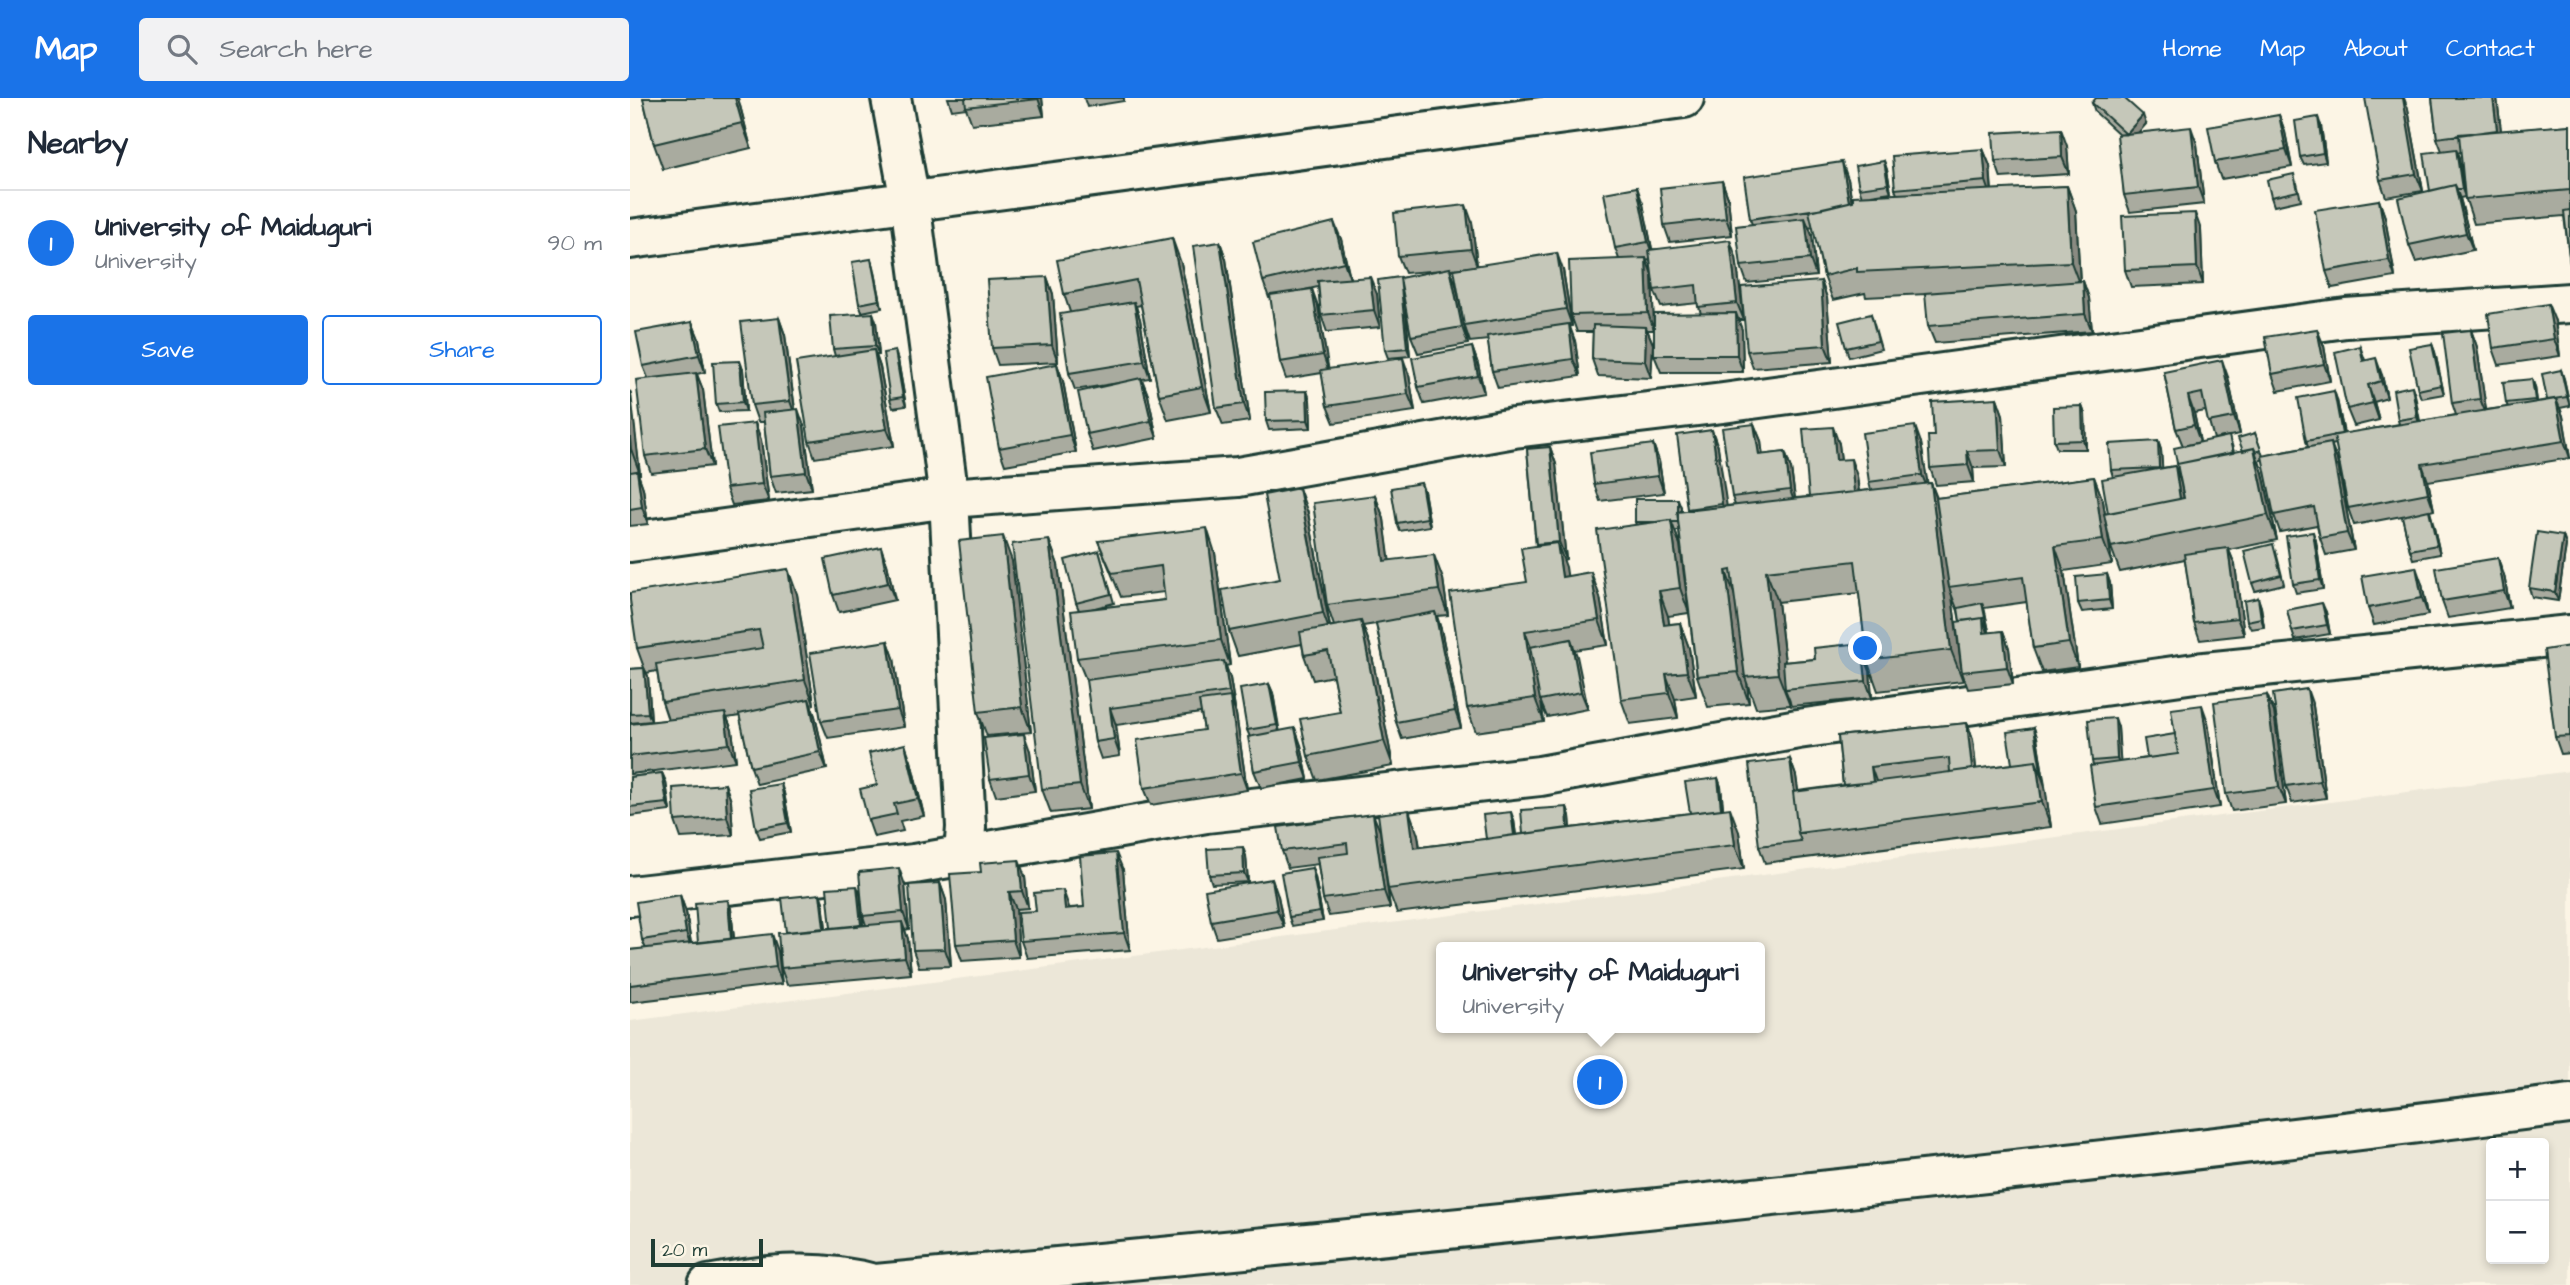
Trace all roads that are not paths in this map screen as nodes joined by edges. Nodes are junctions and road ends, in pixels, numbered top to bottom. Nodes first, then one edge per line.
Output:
1 (891, 98) edge
2 (1684, 98) edge
3 (910, 201) junction
4 (630, 239) edge
5 (2570, 303) edge
6 (949, 498) junction
7 (630, 542) edge
8 (2570, 635) edge
9 (964, 855) junction
10 (630, 896) edge
11 (2570, 1104) edge
12 (708, 1285) edge
13 (877, 1285) edge

1 - 3 street
2 - 3 street
3 - 4 street
3 - 6 street
5 - 6 street
6 - 7 street
6 - 9 street
8 - 9 street
9 - 10 street
11 - 13 street
12 - 13 street

